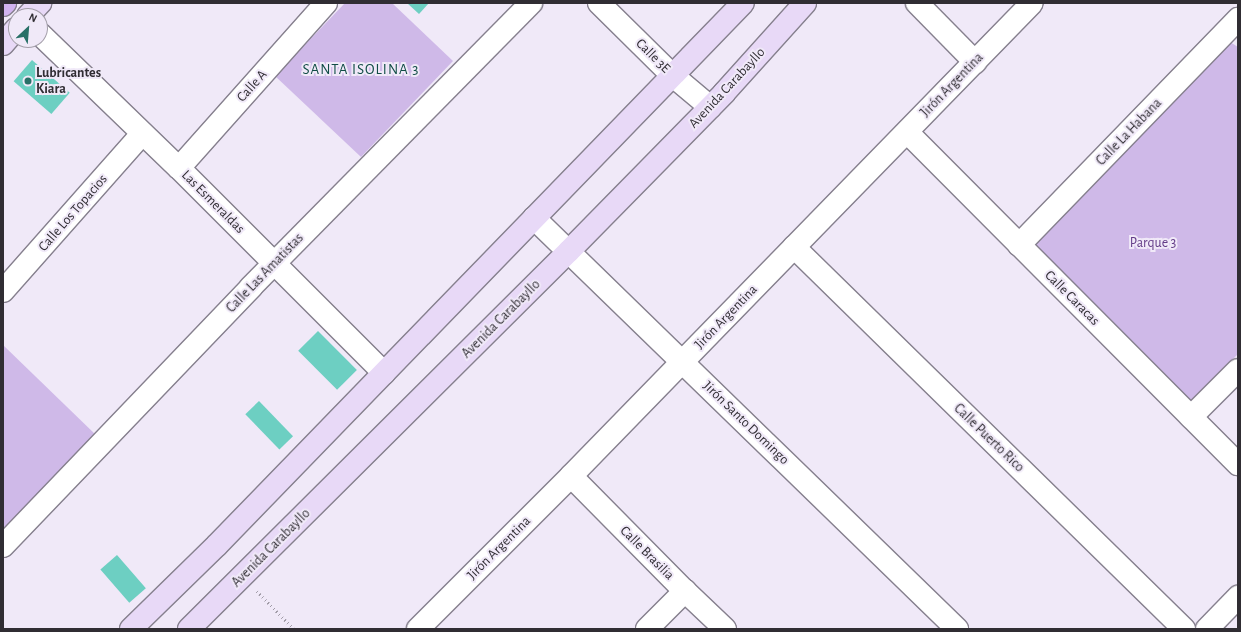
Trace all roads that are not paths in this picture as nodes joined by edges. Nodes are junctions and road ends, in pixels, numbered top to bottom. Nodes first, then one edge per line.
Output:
1 (326, 3) edge
2 (531, 3) edge
3 (599, 3) edge
4 (743, 3) edge
5 (805, 3) edge
6 (917, 3) edge
7 (1032, 3) edge
8 (1238, 19) edge
9 (48, 42) edge
10 (975, 62) junction
11 (672, 75) junction
12 (710, 107) junction
13 (907, 132) junction
14 (142, 134) junction
15 (179, 168) junction
16 (534, 218) junction
17 (1019, 245) junction
18 (794, 247) junction
19 (569, 251) junction
20 (274, 264) junction
21 (3, 291) edge
22 (683, 361) junction
23 (1238, 370) edge
24 (384, 373) junction
25 (1191, 417) junction
26 (1238, 464) edge
27 (571, 476) junction
28 (3, 546) edge
29 (685, 591) junction
30 (1238, 597) edge
31 (131, 629) edge
32 (190, 629) edge
33 (418, 629) edge
34 (647, 629) edge
35 (725, 629) edge
36 (957, 629) edge
37 (1184, 629) edge
38 (1207, 629) edge

1 - 15 street, Calle A
2 - 20 street, Calle Las Amatistas
3 - 11 street, Calle 3E
4 - 11 main road
5 - 12 main road, Avenida Carabayllo
6 - 10 street
7 - 10 street, Jirón Argentina
8 - 17 street, Calle La Habana
9 - 14 street, Las Esmeraldas
10 - 13 street, Jirón Argentina
11 - 12 street, Calle 3E
11 - 16 main road
12 - 19 main road, Avenida Carabayllo
13 - 17 street, Calle Caracas
13 - 18 street, Jirón Argentina
14 - 15 street, Las Esmeraldas
14 - 21 street, Calle Los Topacios
15 - 20 street, Las Esmeraldas
16 - 19 street, Jirón Santo Domingo
16 - 24 main road
17 - 25 street, Calle Caracas
18 - 22 street, Jirón Argentina
18 - 37 street, Calle Puerto Rico
19 - 22 street, Jirón Santo Domingo
19 - 32 main road, Avenida Carabayllo
20 - 24 street, Las Esmeraldas
20 - 28 street, Calle Las Amatistas
22 - 27 street, Jirón Argentina
22 - 36 street, Jirón Santo Domingo
23 - 25 street
24 - 31 main road
25 - 26 street, Calle Caracas
27 - 29 street, Calle Brasilia
27 - 33 street, Jirón Argentina
29 - 34 street
29 - 35 street, Calle Brasilia
30 - 38 street

